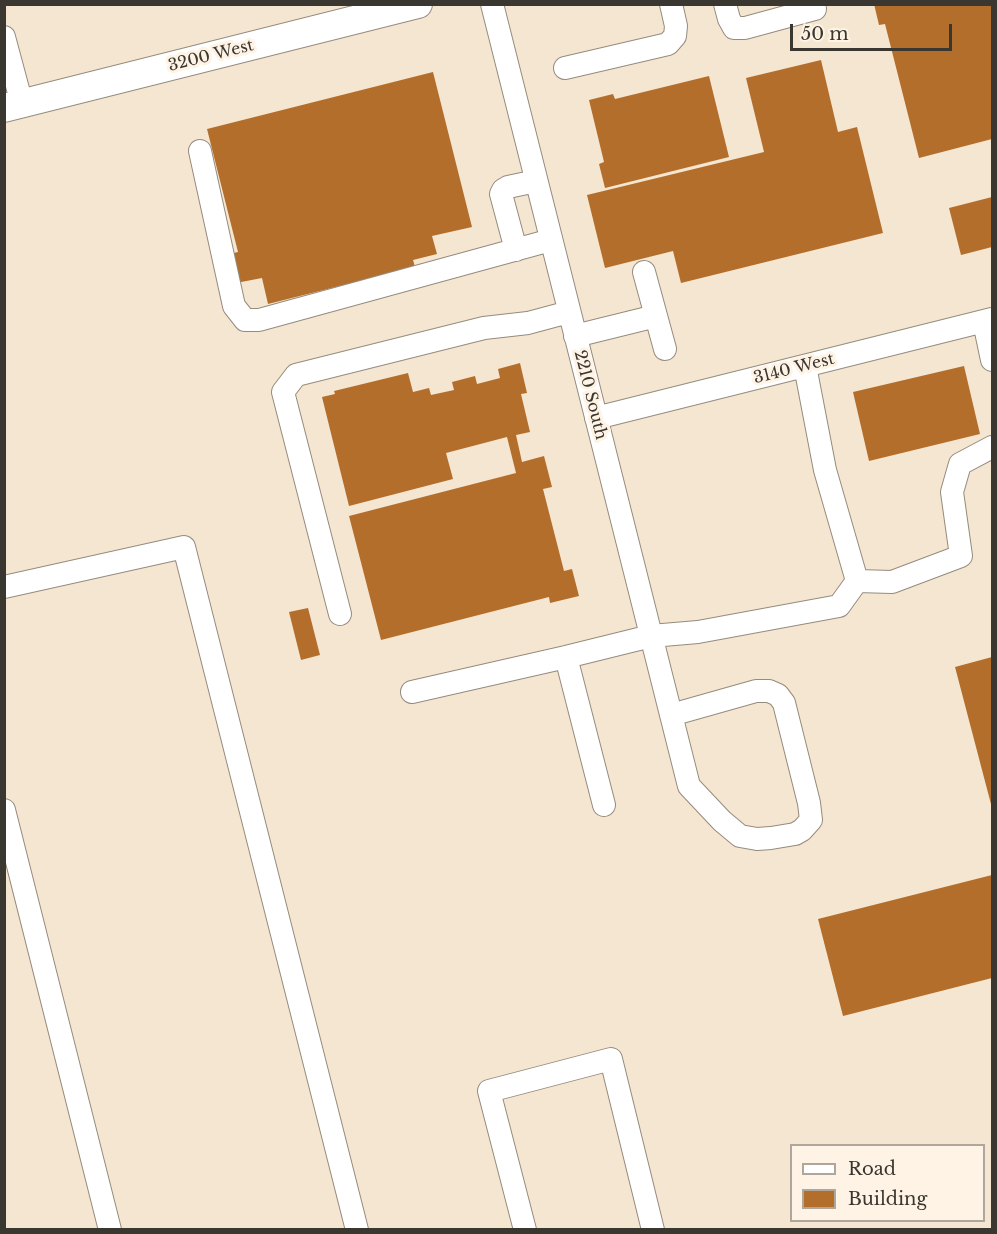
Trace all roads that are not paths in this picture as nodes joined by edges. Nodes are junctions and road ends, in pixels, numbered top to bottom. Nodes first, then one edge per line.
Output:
1 (418, 4) edge
2 (492, 4) edge
3 (671, 4) edge
4 (725, 4) edge
5 (815, 9) dead end
6 (4, 38) edge
7 (565, 68) dead end
8 (13, 106) edge
9 (200, 151) dead end
10 (536, 181) junction
11 (551, 240) junction
12 (516, 250) junction
13 (644, 272) dead end
14 (569, 312) junction
15 (656, 316) junction
16 (988, 321) edge
17 (576, 336) junction
18 (665, 349) dead end
19 (993, 360) edge
20 (805, 366) junction
21 (596, 418) junction
22 (993, 447) edge
23 (857, 581) junction
24 (4, 587) edge
25 (340, 614) dead end
26 (651, 636) junction
27 (566, 657) junction
28 (412, 692) dead end
29 (671, 715) junction
30 (604, 805) dead end
31 (4, 810) edge
32 (110, 1230) edge
33 (357, 1230) edge
34 (525, 1230) edge
35 (653, 1230) edge

1 - 8 main road, 3200 West
2 - 10 street, 2210 South
3 - 7 street
4 - 5 street
6 - 8 street
9 - 12 street
10 - 11 street, 2210 South
10 - 12 street
11 - 12 street
11 - 14 street, 2210 South
13 - 15 street
14 - 17 street, 2210 South
14 - 25 street
15 - 17 street
15 - 18 street
16 - 19 street
16 - 20 street, 3140 West
17 - 21 street, 2210 South
20 - 21 street, 3140 West
20 - 23 street
21 - 26 street, 2210 South
22 - 23 street
23 - 26 street
24 - 33 street
26 - 27 street
26 - 29 street, 2210 South
27 - 28 street
27 - 30 street
29 - 29 street, 2210 South
31 - 32 street
34 - 35 street

